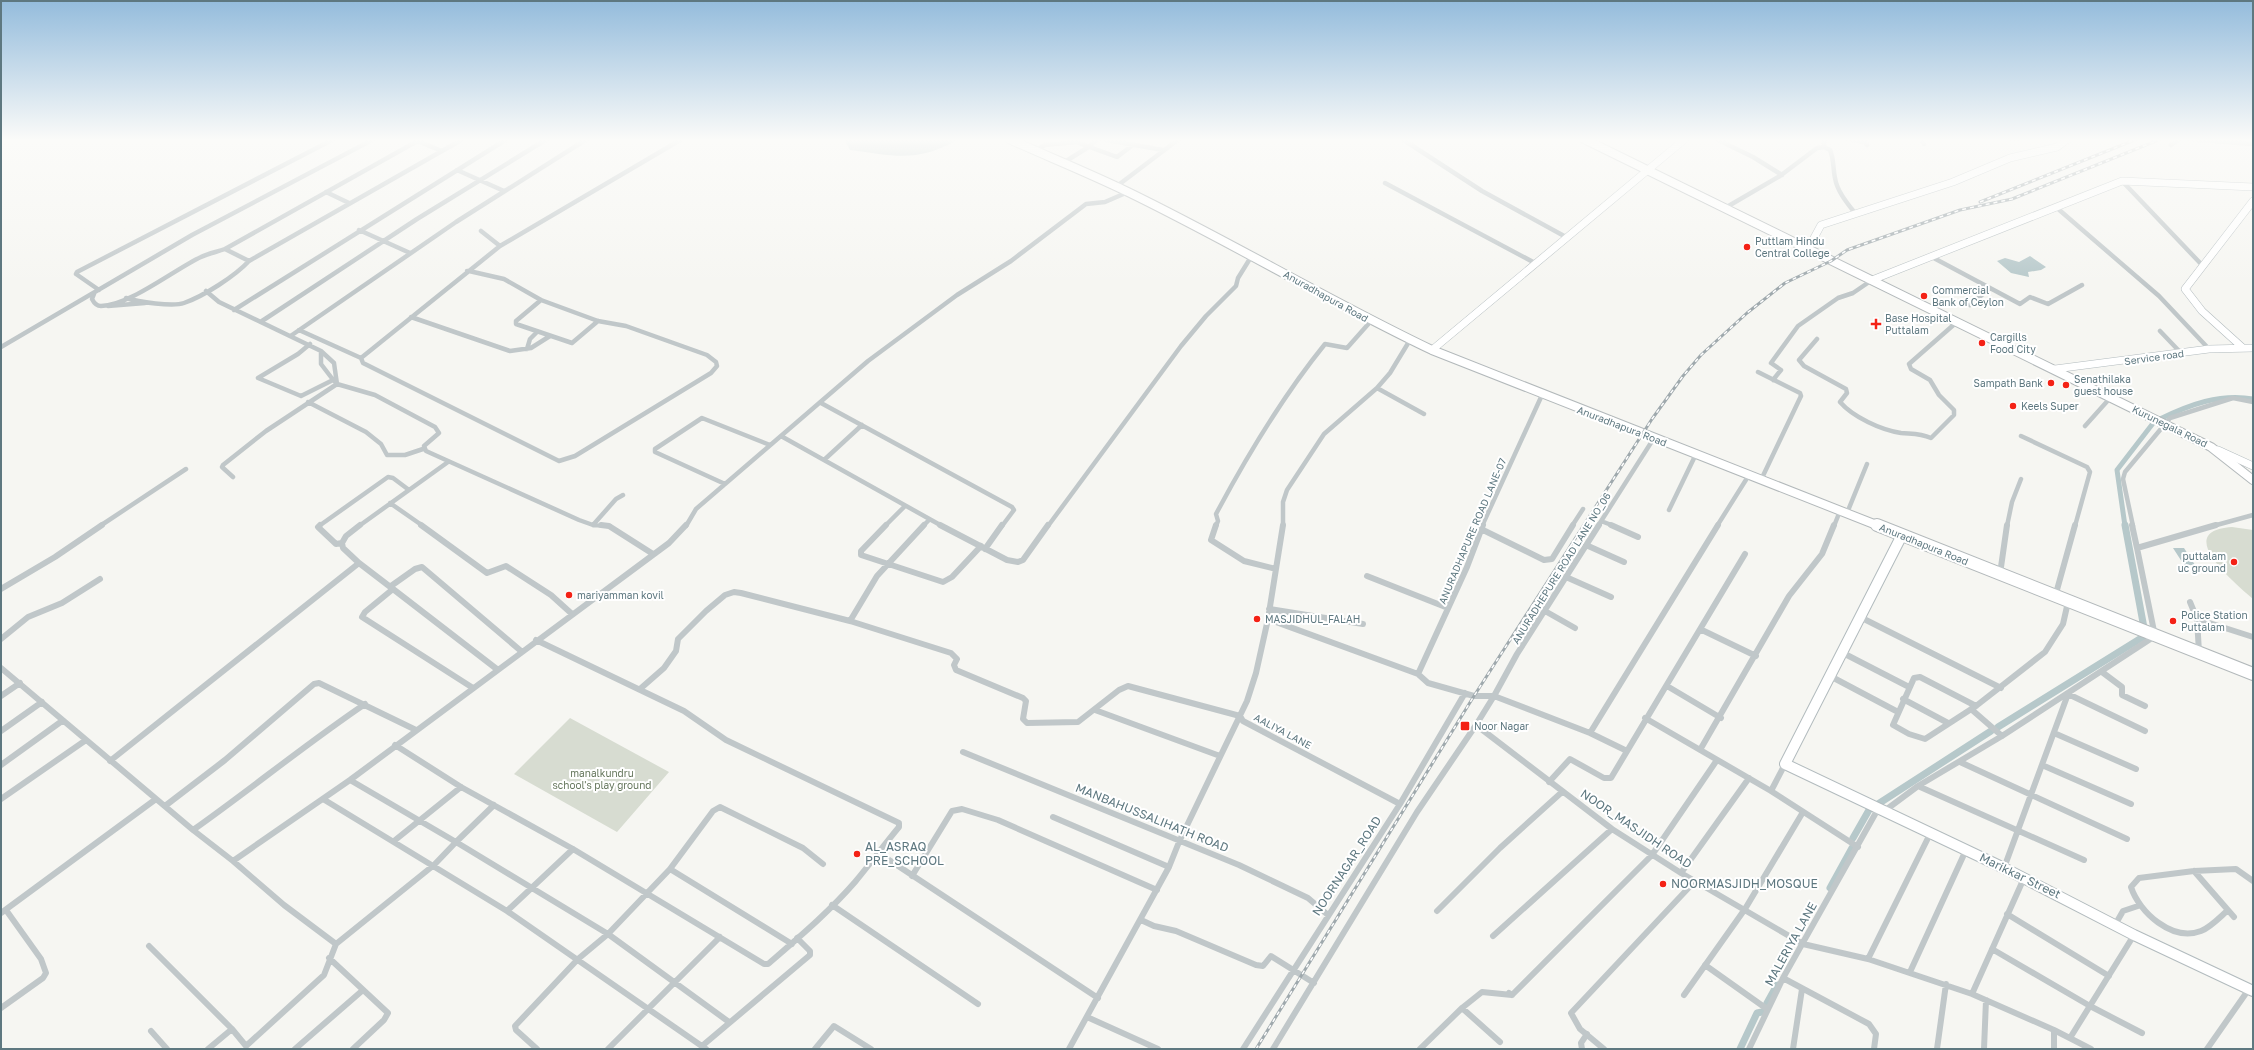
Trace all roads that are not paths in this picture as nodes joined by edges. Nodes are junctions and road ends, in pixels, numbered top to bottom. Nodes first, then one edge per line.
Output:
1 (239, 188) edge
2 (280, 188) edge
3 (333, 188) edge
4 (376, 188) edge
5 (428, 188) edge
6 (466, 188) edge
7 (497, 188) edge
8 (509, 188) edge
9 (599, 188) edge
10 (1121, 188) edge
11 (1394, 188) edge
12 (1476, 188) edge
13 (1625, 188) edge
14 (1684, 188) edge
15 (1760, 188) edge
16 (1839, 188) edge
17 (1934, 188) edge
18 (2105, 188) edge
19 (2129, 188) edge
20 (504, 191) junction
21 (326, 192) junction
22 (1128, 192) junction
23 (2253, 201) edge
24 (349, 203) junction
25 (1726, 208) junction
26 (2057, 208) junction
27 (1855, 213) junction
28 (359, 230) junction
29 (481, 231) dead end
30 (1566, 237) junction
31 (384, 240) junction
32 (500, 246) junction
33 (225, 249) junction
34 (1808, 249) junction
35 (410, 253) junction
36 (1929, 256) junction
37 (1251, 257) junction
38 (249, 261) junction
39 (1535, 263) junction
40 (2202, 265) junction
41 (467, 271) junction
42 (1872, 280) junction
43 (2082, 285) dead end
44 (1989, 289) junction
45 (99, 290) junction
46 (206, 291) junction
47 (94, 294) junction
48 (126, 298) junction
49 (541, 300) junction
50 (157, 302) junction
51 (1970, 305) dead end
52 (104, 306) junction
53 (234, 310) junction
54 (411, 317) junction
55 (262, 321) junction
56 (598, 321) junction
57 (1371, 321) junction
58 (1958, 321) junction
59 (299, 330) junction
60 (2160, 331) dead end
61 (537, 332) junction
62 (292, 335) junction
63 (550, 336) junction
64 (1817, 339) dead end
65 (1410, 340) junction
66 (310, 344) junction
67 (1, 348) edge
68 (2243, 348) junction
69 (2253, 348) edge
70 (528, 349) junction
71 (2209, 349) junction
72 (1432, 350) junction
73 (321, 351) junction
74 (2181, 353) junction
75 (361, 358) junction
76 (2055, 369) junction
77 (1758, 372) dead end
78 (1774, 380) junction
79 (335, 382) junction
80 (1377, 388) junction
81 (1542, 395) junction
82 (2111, 397) junction
83 (308, 402) junction
84 (2253, 402) edge
85 (821, 403) junction
86 (1424, 414) dead end
87 (2164, 423) junction
88 (862, 425) junction
89 (2085, 426) dead end
90 (781, 436) junction
91 (2021, 436) dead end
92 (1654, 438) junction
93 (770, 444) junction
94 (2211, 446) junction
95 (423, 449) junction
96 (1696, 454) junction
97 (824, 460) junction
98 (448, 462) junction
99 (1867, 464) dead end
100 (2253, 466) edge
101 (186, 469) dead end
102 (1749, 475) junction
103 (233, 477) dead end
104 (2020, 479) dead end
105 (1761, 480) junction
106 (2253, 480) edge
107 (725, 484) junction
108 (409, 490) junction
109 (623, 495) dead end
110 (390, 503) junction
111 (905, 506) junction
112 (1583, 509) dead end
113 (1669, 510) dead end
114 (1843, 512) junction
115 (2253, 515) edge
116 (929, 520) junction
117 (1601, 521) junction
118 (593, 525) junction
119 (1480, 529) junction
120 (1902, 535) junction
121 (1638, 537) dead end
122 (342, 543) junction
123 (1586, 545) junction
124 (983, 547) junction
125 (2137, 548) junction
126 (653, 554) junction
127 (1746, 554) dead end
128 (359, 562) junction
129 (1624, 562) dead end
130 (886, 564) junction
131 (1276, 569) junction
132 (2000, 574) junction
133 (1367, 576) dead end
134 (1566, 576) junction
135 (100, 579) dead end
136 (392, 587) junction
137 (1, 589) edge
138 (1611, 597) dead end
139 (2055, 597) junction
140 (2068, 602) junction
141 (2190, 602) dead end
142 (1448, 608) junction
143 (1269, 609) junction
144 (1545, 611) junction
145 (572, 614) junction
146 (1860, 617) junction
147 (1268, 619) junction
148 (2196, 619) junction
149 (850, 621) junction
150 (1363, 624) dead end
151 (1576, 628) dead end
152 (1702, 630) junction
153 (2155, 636) junction
154 (2253, 637) edge
155 (1, 639) edge
156 (536, 640) junction
157 (521, 651) junction
158 (1843, 653) junction
159 (2199, 653) junction
160 (1756, 656) junction
161 (1, 668) edge
162 (498, 670) junction
163 (2102, 672) junction
164 (1418, 674) junction
165 (2253, 674) edge
166 (1830, 676) junction
167 (20, 683) junction
168 (1666, 686) junction
169 (1910, 687) junction
170 (473, 688) junction
171 (2002, 688) junction
172 (640, 690) junction
173 (1465, 693) junction
174 (2068, 694) junction
175 (1, 696) edge
176 (1494, 696) junction
177 (1903, 699) junction
178 (42, 702) junction
179 (365, 704) junction
180 (2145, 706) dead end
181 (1973, 708) junction
182 (1096, 710) junction
183 (1898, 712) junction
184 (1240, 716) junction
185 (1646, 718) junction
186 (1720, 718) junction
187 (62, 720) junction
188 (1948, 723) junction
189 (1476, 725) junction
190 (416, 730) junction
191 (1, 731) edge
192 (2144, 731) dead end
193 (1590, 733) junction
194 (2054, 733) junction
195 (2002, 736) junction
196 (86, 740) junction
197 (395, 745) junction
198 (1700, 750) junction
199 (1627, 751) junction
200 (963, 752) dead end
201 (1220, 756) junction
202 (1717, 760) junction
203 (110, 761) junction
204 (1960, 762) junction
205 (1784, 764) junction
206 (1, 765) edge
207 (2042, 765) junction
208 (2136, 769) dead end
209 (1749, 778) junction
210 (350, 780) junction
211 (1549, 782) junction
212 (1918, 786) junction
213 (460, 787) junction
214 (1562, 792) junction
215 (1771, 792) junction
216 (2032, 794) junction
217 (1, 799) edge
218 (156, 799) junction
219 (323, 799) junction
220 (1400, 804) junction
221 (2131, 804) dead end
222 (494, 805) junction
223 (165, 806) junction
224 (1881, 811) junction
225 (1803, 812) junction
226 (1053, 817) dead end
227 (418, 820) junction
228 (1612, 829) junction
229 (193, 830) junction
230 (2018, 830) junction
231 (1930, 834) junction
232 (2127, 839) dead end
233 (394, 841) junction
234 (456, 842) junction
235 (1179, 842) junction
236 (1858, 847) junction
237 (572, 849) junction
238 (1966, 850) junction
239 (877, 852) junction
240 (1652, 855) junction
241 (2084, 860) dead end
242 (233, 861) junction
243 (823, 864) dead end
244 (434, 865) junction
245 (1169, 867) junction
246 (2004, 868) junction
247 (670, 869) junction
248 (2194, 870) junction
249 (1681, 873) junction
250 (912, 876) junction
251 (2024, 878) junction
252 (1694, 881) junction
253 (2253, 881) edge
254 (532, 888) junction
255 (1156, 890) junction
256 (646, 893) junction
257 (832, 905) junction
258 (2138, 906) junction
259 (1745, 909) junction
260 (2228, 910) junction
261 (3, 911) edge
262 (507, 911) junction
263 (1437, 911) dead end
264 (2007, 914) junction
265 (1328, 915) junction
266 (2234, 917) dead end
267 (1141, 920) junction
268 (2115, 925) junction
269 (608, 934) junction
270 (2134, 935) junction
271 (1493, 936) dead end
272 (720, 937) junction
273 (794, 941) junction
274 (336, 944) junction
275 (1803, 944) junction
276 (149, 946) dead end
277 (1992, 949) junction
278 (329, 958) junction
279 (578, 959) junction
280 (1868, 959) junction
281 (1705, 965) junction
282 (1293, 969) junction
283 (1910, 972) junction
284 (2109, 976) junction
285 (1783, 978) junction
286 (675, 981) junction
287 (1314, 983) junction
288 (1946, 984) junction
289 (1802, 989) junction
290 (363, 990) junction
291 (2251, 990) edge
292 (1972, 994) junction
293 (1684, 995) dead end
294 (1098, 998) junction
295 (1986, 1000) junction
296 (978, 1004) dead end
297 (2090, 1006) junction
298 (1, 1008) edge
299 (647, 1008) junction
300 (1462, 1008) junction
301 (1767, 1009) junction
302 (1088, 1017) junction
303 (729, 1022) junction
304 (232, 1029) junction
305 (2054, 1030) junction
306 (151, 1031) dead end
307 (2142, 1033) dead end
308 (1587, 1034) junction
309 (2070, 1038) junction
310 (1500, 1042) dead end
311 (247, 1047) edge
312 (704, 1048) edge
313 (2089, 1048) edge
314 (167, 1049) edge
315 (208, 1049) edge
316 (295, 1049) edge
317 (353, 1049) edge
318 (537, 1049) edge
319 (608, 1049) edge
320 (815, 1049) edge
321 (871, 1049) edge
322 (1069, 1049) edge
323 (1158, 1049) edge
324 (1243, 1049) edge
325 (1273, 1049) edge
326 (1420, 1049) edge
327 (1582, 1049) edge
328 (1604, 1049) edge
329 (1749, 1049) edge
330 (1793, 1049) edge
331 (1874, 1049) edge
332 (1937, 1049) edge
333 (1984, 1049) edge
334 (2054, 1049) edge
335 (2207, 1049) edge

1 - 45 street
2 - 45 street
3 - 21 street
4 - 24 street
5 - 28 street
6 - 31 street
7 - 20 street
8 - 20 street
9 - 32 street
10 - 22 highway, Anuradhapura Road
11 - 39 street
12 - 30 street
13 - 30 street
14 - 25 highway, Kurunegala Road
15 - 25 street
16 - 27 street
17 - 27 street
18 - 26 street
19 - 40 street
20 - 35 street
21 - 24 street
21 - 33 street
22 - 37 highway, Anuradhapura Road
22 - 85 street
23 - 40 street
24 - 38 street
25 - 34 highway, Kurunegala Road
26 - 36 street
26 - 71 street
27 - 34 street
28 - 31 street
28 - 53 street
29 - 32 street
30 - 39 street
31 - 35 street
31 - 55 street
32 - 41 street
33 - 38 street
33 - 48 street
34 - 42 highway, Kurunegala Road
35 - 59 street
36 - 42 street
36 - 44 street
37 - 57 highway, Anuradhapura Road
37 - 124 street
38 - 46 street
39 - 72 street
40 - 68 street
41 - 49 street
41 - 54 street
42 - 58 highway, Kurunegala Road
42 - 78 street
43 - 44 street
44 - 51 street
45 - 47 street
46 - 50 street
46 - 53 street
47 - 52 street
47 - 67 street
48 - 50 street
48 - 52 street
49 - 56 street
49 - 61 street
50 - 52 street
53 - 55 street
54 - 70 street
54 - 75 street
55 - 62 street
56 - 63 street
56 - 75 street
57 - 65 highway, Anuradhapura Road
57 - 131 street
58 - 64 street
58 - 76 highway, Kurunegala Road
59 - 62 street
59 - 75 street
60 - 74 street
61 - 63 street
61 - 70 street
62 - 66 street
63 - 70 street
65 - 72 highway, Anuradhapura Road
65 - 80 street
66 - 73 street
66 - 79 street
68 - 69 street, Service road
68 - 71 street, Service road
71 - 74 street, Service road
72 - 81 highway, Anuradhapura Road
73 - 79 street
73 - 79 street
74 - 76 street, Service road
76 - 82 highway, Kurunegala Road
77 - 78 street
78 - 105 street
79 - 83 street
79 - 95 street
80 - 86 street
80 - 131 street
81 - 92 highway, Anuradhapura Road
81 - 119 street, ANURADHAPURE ROAD LANE-07
82 - 87 highway, Kurunegala Road
82 - 89 street
83 - 95 street
83 - 103 street
84 - 87 street
85 - 88 street
85 - 90 street
87 - 94 highway, Kurunegala Road
87 - 125 street
88 - 97 street
88 - 124 street
90 - 93 street
90 - 97 street
91 - 139 street
92 - 96 highway, Anuradhapura Road
92 - 117 street, ANURADHEPURE ROAD LANE NO_06
93 - 107 street
93 - 107 street
94 - 100 street
94 - 106 highway, Kurunegala Road
95 - 98 street
96 - 102 highway, Anuradhapura Road
96 - 113 street
97 - 111 street
98 - 108 street
98 - 118 street
99 - 114 street
101 - 137 street
102 - 105 highway, Anuradhapura Road
102 - 193 street
104 - 132 street
105 - 114 highway, Anuradhapura Road
107 - 126 street
108 - 110 street
108 - 122 street
109 - 118 street
110 - 122 street
110 - 145 street
111 - 116 street
111 - 130 street
112 - 119 street
114 - 120 highway, Anuradhapura Road
114 - 160 street
115 - 125 street
116 - 124 street
116 - 130 street
117 - 121 street
117 - 123 street, ANURADHEPURE ROAD LANE NO_06
118 - 126 street
119 - 142 street, ANURADHAPURE ROAD LANE-07
120 - 132 highway, Anuradhapura Road
120 - 146 street
122 - 128 street
123 - 129 street
123 - 134 street, ANURADHEPURE ROAD LANE NO_06
124 - 130 street
125 - 153 street
126 - 145 street
127 - 152 street
128 - 136 street
128 - 203 street
130 - 149 street
131 - 143 street
132 - 139 highway, Anuradhapura Road
133 - 142 street
134 - 138 street
134 - 144 street, ANURADHEPURE ROAD LANE NO_06
135 - 155 street
136 - 157 street
136 - 162 street
136 - 170 street
139 - 140 highway, Anuradhapura Road
140 - 153 highway, Anuradhapura Road
140 - 171 street
141 - 148 street
142 - 164 street, ANURADHAPURE ROAD LANE-07
143 - 147 street
143 - 150 street
144 - 151 street
144 - 176 street, ANURADHEPURE ROAD LANE NO_06
145 - 156 street
146 - 158 street
146 - 171 street
147 - 164 street
147 - 184 street
148 - 154 street
148 - 159 street
149 - 172 street
149 - 182 street
152 - 160 street
152 - 168 street
153 - 159 highway, Anuradhapura Road
153 - 163 street
156 - 157 street
156 - 172 street
157 - 162 street
158 - 166 street
158 - 169 street
159 - 165 highway, Anuradhapura Road
160 - 186 street
161 - 167 street
162 - 170 street
163 - 174 street
163 - 180 street
164 - 173 street
166 - 183 street
166 - 205 street
167 - 175 street
167 - 178 street
168 - 185 street
168 - 186 street
169 - 177 street
169 - 181 street
170 - 190 street
171 - 181 street
172 - 239 street
173 - 176 street
173 - 220 street, NOORNAGAR_ROAD
174 - 192 street
174 - 194 street
174 - 195 street
176 - 189 street, ANURADHEPURE ROAD LANE NO_06
176 - 193 street
177 - 183 street
177 - 188 street
178 - 187 street
178 - 191 street
179 - 190 street
179 - 223 street
179 - 229 street
181 - 188 street
181 - 195 street
182 - 184 street, AALIYA LANE
182 - 201 street
183 - 188 street
184 - 201 street
184 - 220 street, AALIYA LANE
185 - 198 street
185 - 199 street
186 - 198 street
187 - 196 street
187 - 206 street
189 - 211 street, NOOR_MASJIDH ROAD
189 - 287 street, ANURADHEPURE ROAD LANE NO_06
190 - 197 street
193 - 199 street
194 - 207 street
194 - 208 street
195 - 204 street
196 - 203 street
196 - 217 street
197 - 210 street
197 - 213 street
198 - 202 street
199 - 211 street
200 - 235 street, MANBAHUSSALIHATH ROAD
201 - 235 street
202 - 209 street
202 - 240 street
203 - 218 street
204 - 212 street
204 - 216 street
205 - 215 street
205 - 224 street, Marikkar Street
207 - 216 street
207 - 221 street
209 - 215 street
209 - 249 street
210 - 219 street
210 - 227 street
211 - 214 street, NOOR_MASJIDH ROAD
212 - 224 street
212 - 230 street
213 - 222 street
213 - 227 street
214 - 228 street, NOOR_MASJIDH ROAD
214 - 263 street
215 - 225 street
216 - 230 street
216 - 232 street
218 - 223 street
218 - 261 street
219 - 233 street
219 - 242 street
220 - 265 street, NOORNAGAR_ROAD
222 - 234 street
222 - 237 street
223 - 229 street
224 - 231 street, Marikkar Street
224 - 236 street, MALERIYA LANE
225 - 236 street
225 - 259 street
226 - 245 street
227 - 233 street
227 - 234 street
228 - 240 street, NOOR_MASJIDH ROAD
228 - 271 street
229 - 242 street
230 - 241 street
230 - 246 street
231 - 238 street, Marikkar Street
231 - 280 street
233 - 244 street
234 - 244 street
234 - 254 street
235 - 245 street
235 - 265 street, MANBAHUSSALIHATH ROAD
236 - 275 street, MALERIYA LANE
237 - 254 street
237 - 256 street
238 - 246 street, Marikkar Street
238 - 283 street
239 - 250 street
239 - 257 street
240 - 249 street, NOOR_MASJIDH ROAD
240 - 300 street
242 - 274 street
243 - 247 street
244 - 262 street
244 - 274 street
245 - 255 street
246 - 251 street, Marikkar Street
247 - 256 street
247 - 273 street
248 - 253 street
248 - 258 street
248 - 260 street
249 - 252 street, NOOR_MASJIDH ROAD
250 - 255 street
250 - 294 street
251 - 264 street
251 - 268 street, Marikkar Street
252 - 259 street, NOOR_MASJIDH ROAD
252 - 308 street
254 - 262 street
254 - 269 street
255 - 267 street
256 - 269 street
256 - 272 street
257 - 273 street
257 - 296 street
258 - 260 street
258 - 268 street
259 - 275 street, NOOR_MASJIDH ROAD
259 - 281 street
260 - 266 street
261 - 298 street
262 - 279 street
264 - 277 street
264 - 284 street
265 - 282 street, NOORNAGAR_ROAD
267 - 282 street
267 - 294 street
268 - 270 street, Marikkar Street
269 - 279 street
269 - 286 street
270 - 284 street
270 - 291 street, Marikkar Street
272 - 273 street
272 - 286 street
273 - 303 street
274 - 278 street
275 - 280 street, NOOR_MASJIDH ROAD
275 - 285 street, MALERIYA LANE
276 - 304 street
277 - 292 street
277 - 297 street
278 - 290 street
278 - 311 street
279 - 299 street
279 - 318 street
280 - 283 street, NOOR_MASJIDH ROAD
281 - 293 street
281 - 301 street
282 - 287 street
282 - 324 street, NOORNAGAR_ROAD
283 - 288 street, NOOR_MASJIDH ROAD
284 - 297 street
285 - 289 street
285 - 301 street, MALERIYA LANE
286 - 299 street
286 - 303 street
287 - 325 street, ANURADHEPURE ROAD LANE NO_06
288 - 292 street, NOOR_MASJIDH ROAD
288 - 332 street
289 - 330 street
289 - 331 street
290 - 316 street
290 - 317 street
291 - 335 street
292 - 295 street, NOOR_MASJIDH ROAD
294 - 302 street
295 - 305 street, NOOR_MASJIDH ROAD
295 - 333 street
297 - 307 street
297 - 309 street
299 - 312 street
299 - 319 street
300 - 310 street
300 - 326 street
301 - 329 street, MALERIYA LANE
302 - 322 street
302 - 323 street
303 - 312 street
304 - 311 street
304 - 315 street
305 - 309 street, NOOR_MASJIDH ROAD
305 - 334 street
306 - 314 street
308 - 327 street
308 - 328 street
309 - 313 street, NOOR_MASJIDH ROAD
320 - 321 street

